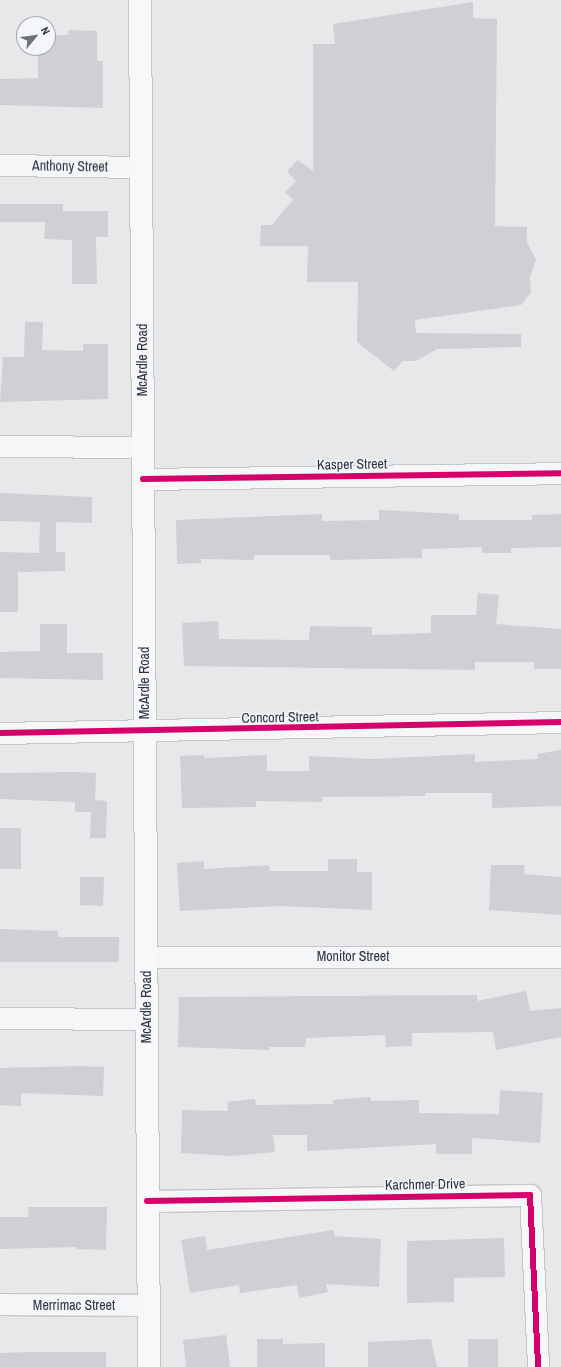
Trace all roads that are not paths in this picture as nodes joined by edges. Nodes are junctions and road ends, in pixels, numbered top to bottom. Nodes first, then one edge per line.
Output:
1 (140, 0) edge
2 (0, 165) edge
3 (141, 167) junction
4 (0, 446) edge
5 (143, 447) junction
6 (561, 473) edge
7 (143, 479) junction
8 (561, 722) edge
9 (145, 732) junction
10 (0, 733) edge
11 (561, 956) edge
12 (146, 957) junction
13 (0, 1018) edge
14 (146, 1019) junction
15 (147, 1201) junction
16 (0, 1304) edge
17 (148, 1305) junction
18 (148, 1367) edge
19 (538, 1367) edge

1 - 3 main road, McArdle Road
2 - 3 street, Anthony Street
3 - 5 main road, McArdle Road
4 - 5 street
5 - 7 main road, McArdle Road
6 - 7 street, Kasper Street
7 - 9 main road, McArdle Road
8 - 9 street, Concord Street
9 - 10 street, Concord Street
9 - 12 main road, McArdle Road
11 - 12 street, Monitor Street
12 - 14 main road, McArdle Road
13 - 14 street
14 - 15 main road, McArdle Road
15 - 17 main road, McArdle Road
15 - 19 street, Karchmer Drive
16 - 17 street, Merrimac Street
17 - 18 main road, McArdle Road

